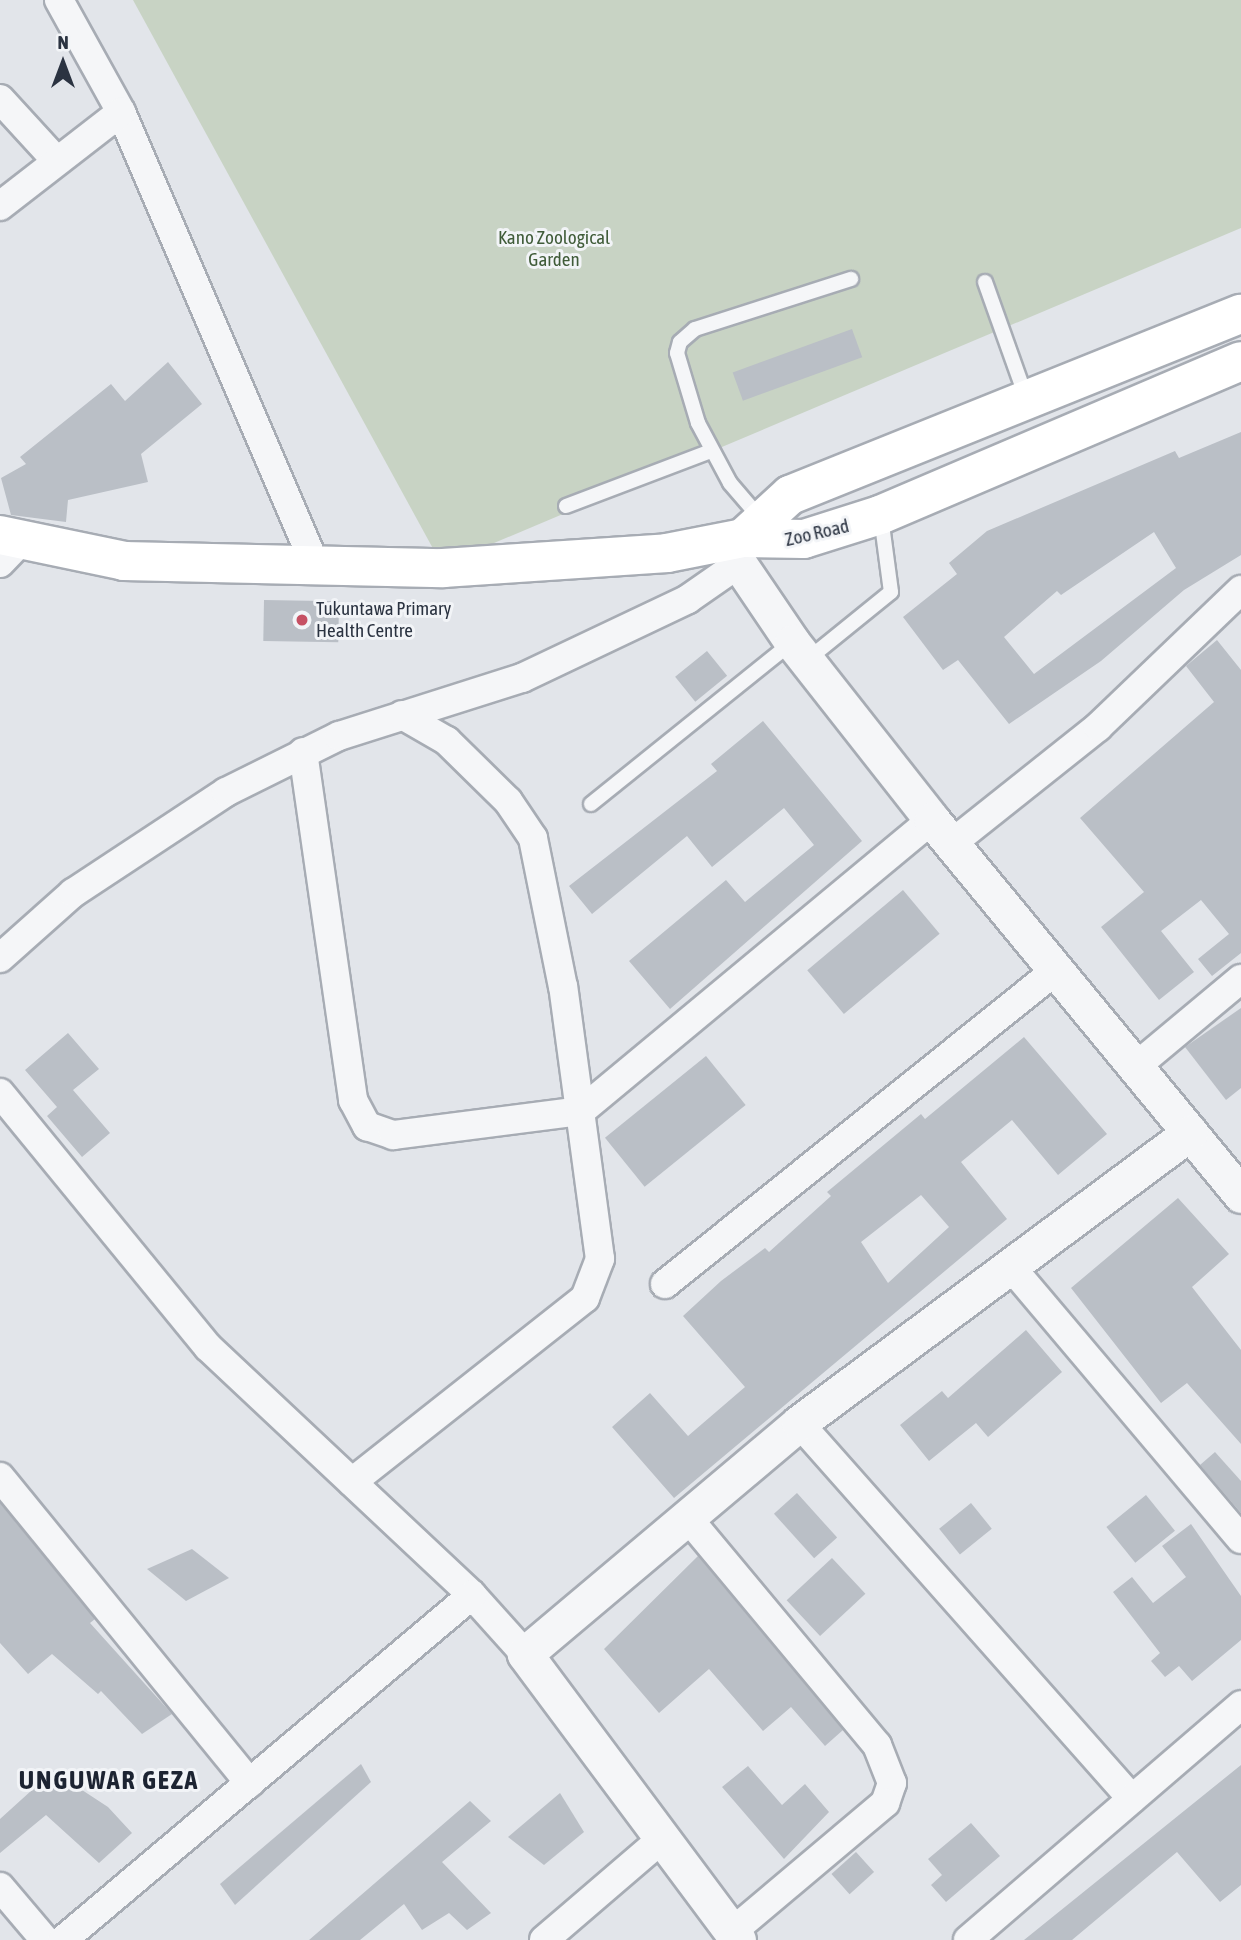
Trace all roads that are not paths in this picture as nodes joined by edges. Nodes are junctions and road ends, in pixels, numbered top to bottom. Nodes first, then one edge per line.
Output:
1 (59, 0) edge
2 (0, 99) edge
3 (121, 112) junction
4 (55, 159) junction
5 (0, 206) edge
6 (851, 279) dead end
7 (985, 282) dead end
8 (1241, 314) edge
9 (1241, 361) edge
10 (1026, 399) junction
11 (711, 451) junction
12 (566, 506) dead end
13 (880, 516) junction
14 (741, 541) junction
15 (7, 547) edge
16 (316, 566) junction
17 (1241, 590) edge
18 (799, 651) junction
19 (402, 715) junction
20 (303, 751) junction
21 (591, 804) dead end
22 (942, 832) junction
23 (0, 958) edge
24 (1055, 971) junction
25 (1241, 979) edge
26 (1134, 1068) junction
27 (0, 1093) edge
28 (581, 1111) junction
29 (1190, 1133) junction
30 (1241, 1195) edge
31 (1011, 1267) junction
32 (665, 1284) dead end
33 (799, 1423) junction
34 (0, 1477) edge
35 (352, 1482) junction
36 (687, 1517) junction
37 (1241, 1539) edge
38 (472, 1595) junction
39 (525, 1654) junction
40 (1241, 1705) edge
41 (250, 1783) junction
42 (1132, 1799) junction
43 (664, 1837) junction
44 (0, 1887) edge
45 (735, 1936) edge
46 (45, 1940) edge
47 (64, 1940) edge
48 (544, 1940) edge
49 (968, 1940) edge

1 - 3 street
2 - 4 street
3 - 4 street
3 - 16 street
4 - 5 street
6 - 11 lane
7 - 10 lane
8 - 10 main road, Zoo Road
9 - 13 main road, Zoo Road
10 - 14 main road, Zoo Road
11 - 12 lane
11 - 14 lane
13 - 14 main road, Zoo Road
13 - 18 lane
14 - 16 main road
14 - 18 street
14 - 19 street
15 - 16 main road
17 - 22 street
18 - 21 lane
18 - 22 street
19 - 20 street
19 - 28 street
20 - 23 street
20 - 28 street
22 - 24 street
22 - 28 street
24 - 26 street
24 - 32 street
25 - 26 street
26 - 29 street
27 - 35 street
28 - 35 street
29 - 30 street
29 - 31 street
31 - 33 street
31 - 37 street
33 - 36 street
33 - 42 street
34 - 41 street
35 - 38 street
36 - 39 street
36 - 45 street
38 - 39 street
38 - 41 street
39 - 43 street
40 - 42 street
41 - 47 street
42 - 49 street
43 - 45 street
43 - 48 street
44 - 46 street

